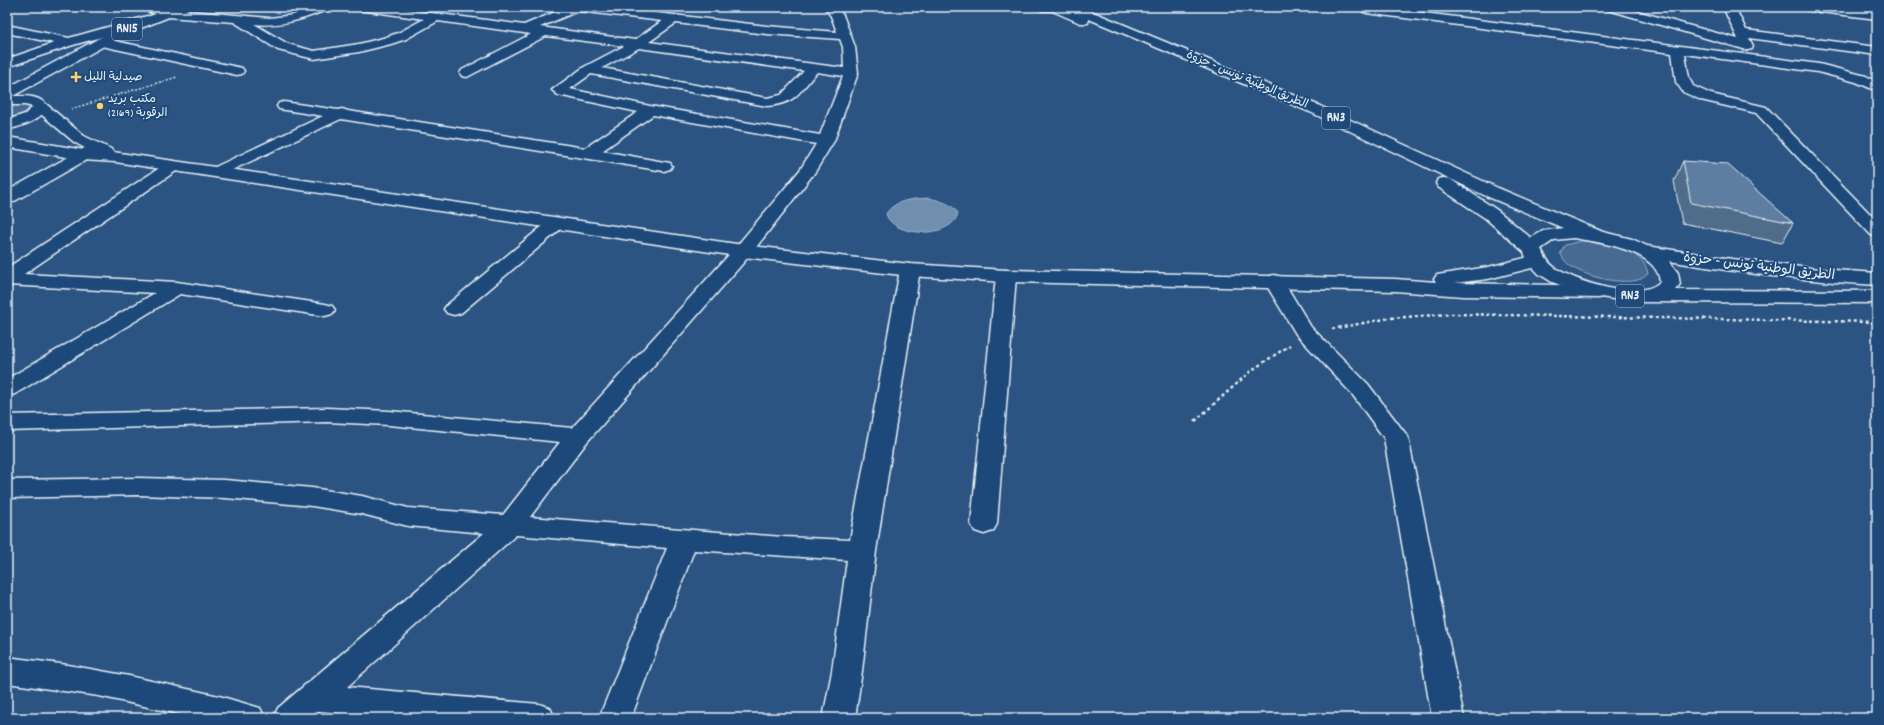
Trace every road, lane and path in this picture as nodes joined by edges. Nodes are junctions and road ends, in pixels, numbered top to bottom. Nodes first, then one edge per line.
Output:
1 (143, 7) edge
2 (185, 7) edge
3 (325, 7) edge
4 (577, 7) edge
5 (830, 7) edge
6 (1038, 7) edge
7 (1071, 7) edge
8 (1609, 7) edge
9 (1729, 7) edge
10 (1804, 7) edge
11 (370, 8) edge
12 (1054, 8) edge
13 (257, 9) dead end
14 (1366, 9) dead end
15 (168, 13) junction
16 (1877, 15) edge
17 (437, 17) junction
18 (234, 19) junction
19 (673, 19) junction
20 (148, 20) junction
21 (1106, 25) junction
22 (528, 28) junction
23 (7, 29) edge
24 (545, 31) junction
25 (1742, 34) junction
26 (844, 36) junction
27 (70, 42) junction
28 (101, 42) junction
29 (638, 44) junction
30 (1678, 51) junction
31 (1877, 51) edge
32 (1748, 52) junction
33 (73, 60) junction
34 (7, 63) edge
35 (214, 66) junction
36 (814, 68) junction
37 (589, 70) junction
38 (237, 71) dead end
39 (467, 73) dead end
40 (851, 73) junction
41 (1877, 87) edge
42 (7, 94) edge
43 (45, 100) junction
44 (7, 102) edge
45 (284, 106) dead end
46 (650, 110) junction
47 (342, 113) junction
48 (7, 124) edge
49 (826, 141) junction
50 (7, 142) edge
51 (89, 151) junction
52 (589, 153) junction
53 (173, 166) junction
54 (664, 166) dead end
55 (217, 172) junction
56 (7, 198) edge
57 (557, 223) junction
58 (1877, 231) edge
59 (1597, 236) junction
60 (1641, 250) junction
61 (743, 251) junction
62 (1534, 255) junction
63 (910, 270) junction
64 (1006, 276) junction
65 (7, 278) edge
66 (1877, 279) edge
67 (1274, 281) junction
68 (1395, 286) junction
69 (177, 288) junction
70 (1599, 292) junction
71 (1642, 296) junction
72 (1877, 297) edge
73 (454, 309) dead end
74 (325, 310) dead end
75 (1877, 322) edge
76 (1309, 336) junction
77 (7, 389) edge
78 (1195, 421) dead end
79 (7, 423) edge
80 (578, 436) junction
81 (7, 489) edge
82 (984, 524) dead end
83 (510, 525) junction
84 (684, 540) junction
85 (862, 550) junction
86 (7, 670) edge
87 (313, 697) junction
88 (249, 718) edge
89 (290, 718) edge
90 (539, 718) edge
91 (614, 718) edge
92 (839, 718) edge
93 (1448, 718) edge

1 - 15 street
2 - 15 street, RN15
3 - 18 street
4 - 19 street
4 - 22 street
5 - 26 street
6 - 12 lane
7 - 21 street, الطريق الوطنية تونس - حزوة / RN3
8 - 32 street
9 - 25 street
10 - 16 street
11 - 17 street
12 - 21 street, الطريق الوطنية تونس - حزوة / RN3
13 - 18 street
14 - 30 street
15 - 18 street
15 - 20 street, RN15
17 - 18 street
17 - 22 street
19 - 26 street
19 - 29 street
20 - 27 street
20 - 28 street, RN15
21 - 59 street, الطريق الوطنية تونس - حزوة / RN3
21 - 62 street, الطريق الوطنية تونس - حزوة / RN3
22 - 24 street
23 - 27 street
24 - 29 street
24 - 39 street
25 - 31 street
25 - 32 street
26 - 40 street
27 - 34 street
28 - 33 street, RN15
28 - 35 street
29 - 36 street
29 - 37 street
30 - 32 street
30 - 58 street
32 - 41 street
33 - 42 street, RN15
33 - 43 street, RN15
35 - 38 street
35 - 43 path
36 - 37 street
36 - 40 street
37 - 46 street
40 - 49 street
43 - 44 street
43 - 48 street, RN15
43 - 51 street
45 - 47 street
46 - 49 street
46 - 52 street
47 - 52 street
47 - 55 street
49 - 61 street
50 - 51 street
51 - 53 street
51 - 56 street
52 - 54 street
53 - 55 street
53 - 65 street
55 - 57 street
57 - 61 street
57 - 73 street
59 - 60 street, RN3
59 - 62 street, RN3
60 - 66 street, الطريق الوطنية تونس - حزوة / RN3
60 - 71 street, RN3
61 - 63 street
61 - 80 street
62 - 68 street
62 - 70 street, RN3
63 - 64 street
63 - 85 street
64 - 67 street
64 - 82 street
65 - 69 street
67 - 68 street
67 - 76 street
68 - 70 street
69 - 74 street
69 - 77 street
70 - 71 street, RN3
71 - 72 street, الطريق الوطنية تونس - حزوة / RN3
75 - 76 path
76 - 78 path
76 - 93 street
79 - 80 street
80 - 83 street
81 - 83 street
83 - 84 street
83 - 87 street
84 - 85 street
84 - 91 street
85 - 92 street
86 - 88 street
87 - 89 street
87 - 90 street

